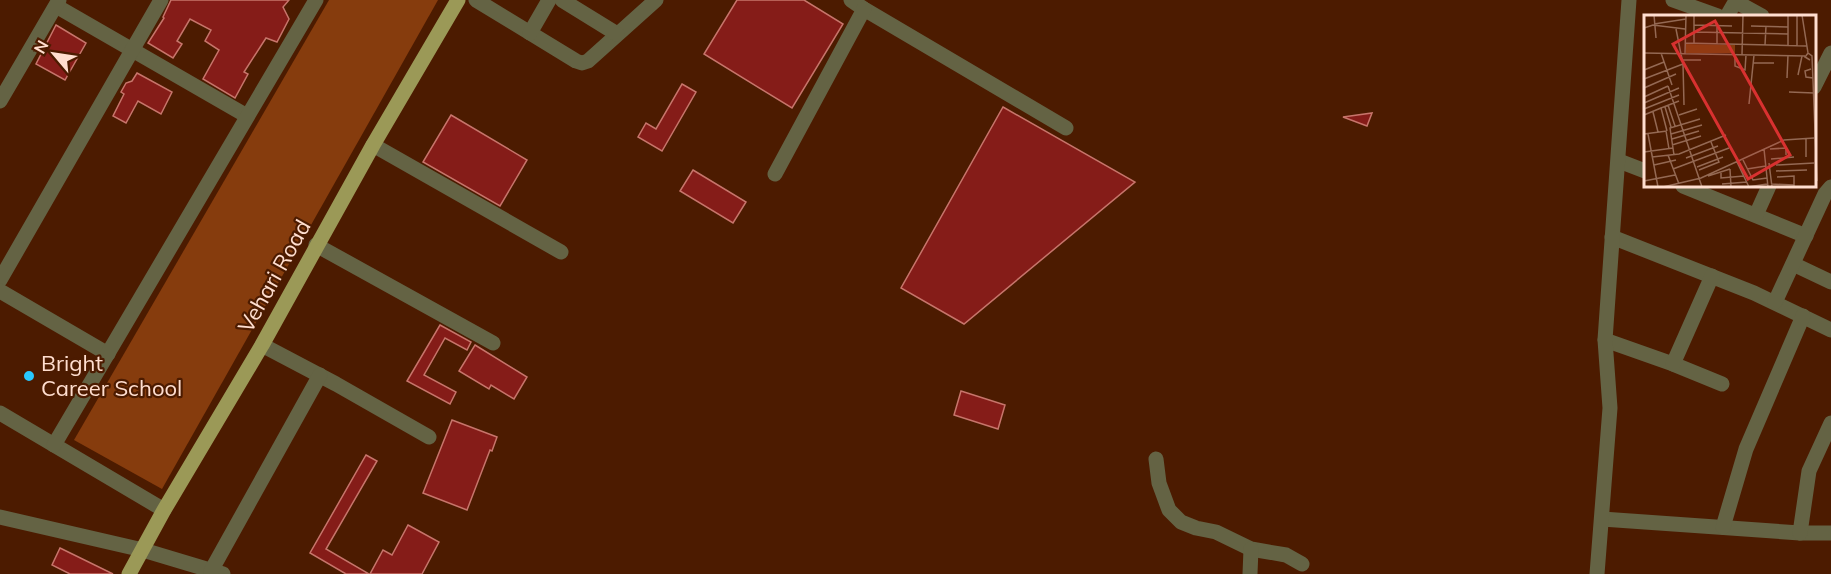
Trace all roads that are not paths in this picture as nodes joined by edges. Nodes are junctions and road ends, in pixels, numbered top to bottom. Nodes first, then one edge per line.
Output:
1 (161, 0) edge
2 (316, 0) edge
3 (458, 0) edge
4 (476, 0) edge
5 (549, 0) edge
6 (562, 0) edge
7 (656, 0) edge
8 (851, 0) edge
9 (1629, 0) edge
10 (1673, 0) edge
11 (57, 3) edge
12 (864, 9) junction
13 (1715, 15) edge
14 (1728, 15) edge
15 (1760, 15) edge
16 (530, 33) junction
17 (617, 34) junction
18 (132, 50) junction
19 (1831, 53) edge
20 (1816, 85) edge
21 (2, 92) edge
22 (247, 116) junction
23 (1066, 128) dead end
24 (373, 145) junction
25 (1619, 161) junction
26 (1644, 171) edge
27 (775, 174) dead end
28 (1831, 187) edge
29 (1688, 188) edge
30 (1768, 188) edge
31 (1756, 215) junction
32 (1806, 236) junction
33 (1611, 237) junction
34 (316, 245) junction
35 (561, 252) dead end
36 (1793, 264) junction
37 (1713, 276) junction
38 (0, 280) edge
39 (1831, 282) edge
40 (0, 291) edge
41 (1775, 302) junction
42 (1803, 316) junction
43 (1831, 330) edge
44 (1605, 340) junction
45 (493, 343) dead end
46 (261, 345) junction
47 (108, 354) junction
48 (1673, 364) junction
49 (320, 375) junction
50 (1722, 384) dead end
51 (0, 413) edge
52 (1831, 423) edge
53 (429, 437) dead end
54 (54, 445) junction
55 (1156, 459) dead end
56 (164, 510) junction
57 (0, 517) edge
58 (1602, 519) junction
59 (1723, 527) junction
60 (1800, 533) junction
61 (1831, 533) edge
62 (1251, 549) junction
63 (143, 550) junction
64 (1302, 564) dead end
65 (217, 573) edge
66 (129, 574) edge
67 (1250, 574) edge
68 (1597, 574) edge

1 - 18 street
2 - 22 street
3 - 24 main road, Vehari Road
4 - 16 street
5 - 16 street
6 - 17 street
7 - 17 street
8 - 12 street
9 - 25 street
10 - 13 street
11 - 18 street
11 - 21 street
12 - 23 street
12 - 27 street
14 - 15 street
16 - 17 street
18 - 22 street
18 - 38 street
19 - 20 street
22 - 47 street
24 - 34 main road, Vehari Road
24 - 35 street
25 - 26 street
25 - 33 street
28 - 32 street
29 - 31 street
30 - 31 street
31 - 32 street
32 - 36 street
33 - 37 street
33 - 44 street
34 - 45 street
34 - 46 main road, Vehari Road
36 - 39 street
36 - 41 street
37 - 41 street
37 - 48 street
40 - 47 street
41 - 42 street
42 - 43 street
42 - 59 street
44 - 48 street
44 - 58 street
46 - 49 street
46 - 56 main road, Vehari Road
47 - 54 street
48 - 50 street
49 - 53 street
49 - 65 street
51 - 54 street
52 - 60 street
54 - 56 street
55 - 62 street
56 - 63 main road, Vehari Road
57 - 63 street
58 - 59 street
58 - 68 street
59 - 60 street
60 - 61 street
62 - 64 street
62 - 67 street
63 - 65 street
63 - 66 main road, Vehari Road

